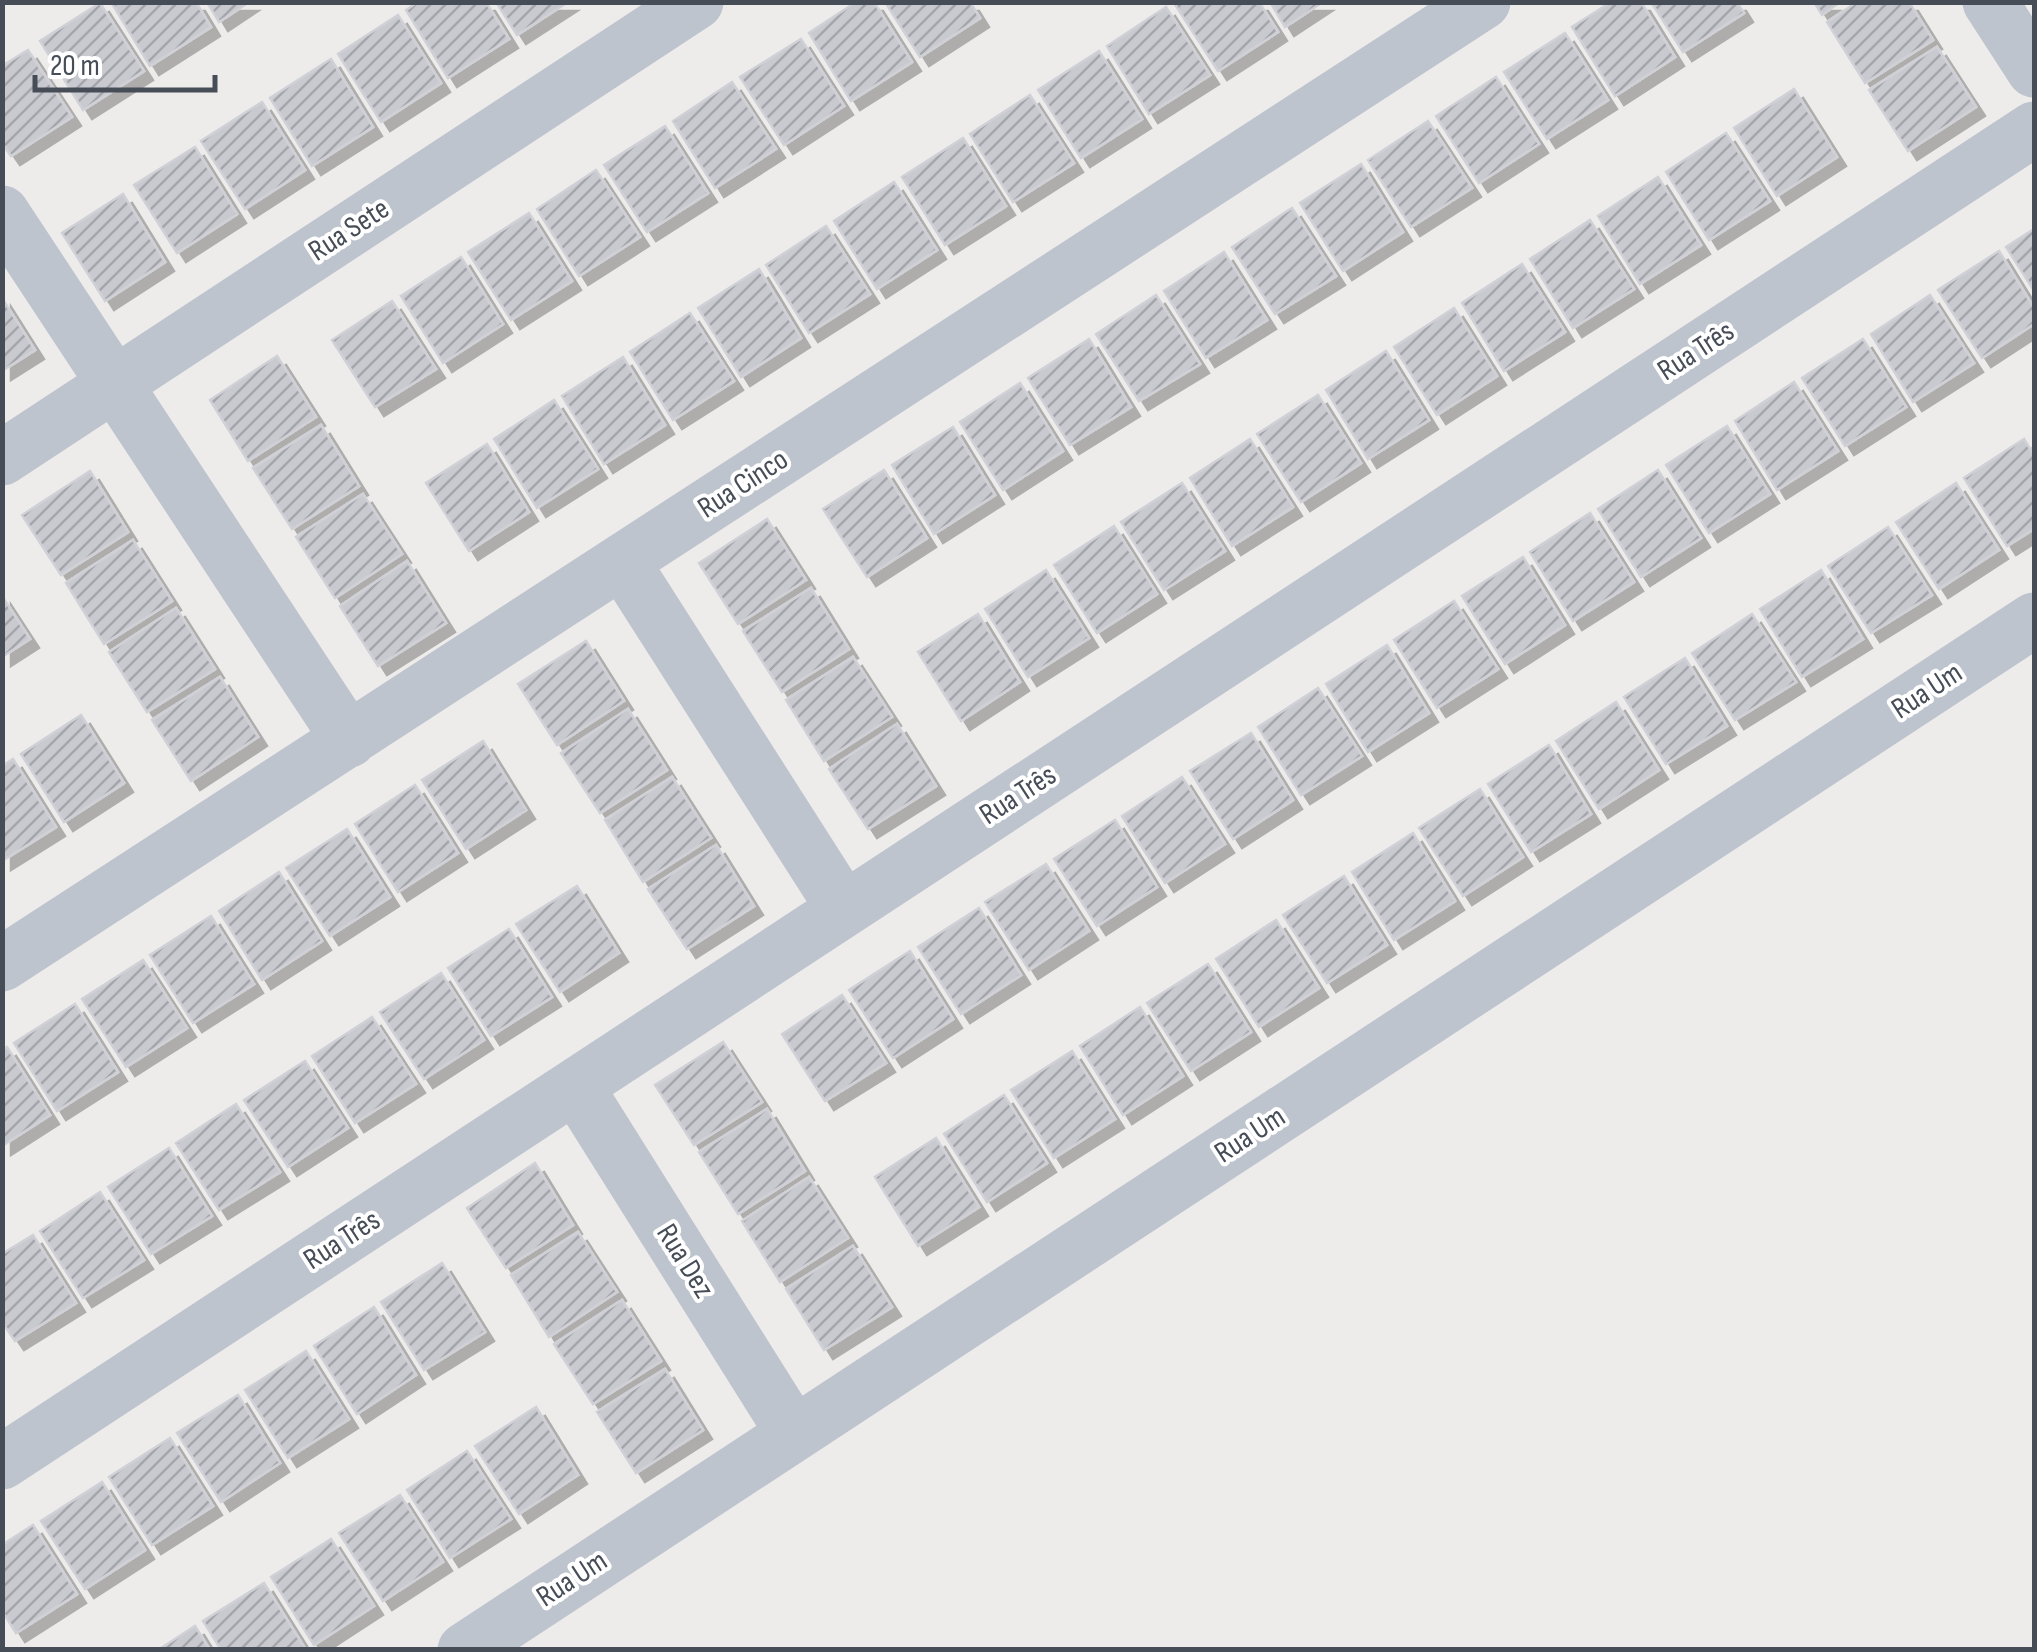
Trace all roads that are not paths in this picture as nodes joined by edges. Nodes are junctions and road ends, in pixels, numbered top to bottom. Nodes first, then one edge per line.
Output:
1 (696, 2) edge
2 (1483, 2) edge
3 (1990, 2) edge
4 (2034, 70) edge
5 (2034, 129) edge
6 (2, 213) edge
7 (116, 382) junction
8 (2, 458) edge
9 (623, 563) junction
10 (2034, 620) edge
11 (349, 740) junction
12 (844, 909) junction
13 (2, 964) edge
14 (576, 1087) junction
15 (794, 1434) junction
16 (2, 1462) edge
17 (465, 1650) edge

1 - 7 street, Rua Sete
2 - 9 street, Rua Cinco
3 - 4 street
5 - 12 street, Rua Três
6 - 7 street
7 - 8 street, Rua Sete
7 - 11 street
9 - 11 street, Rua Cinco
9 - 12 street
10 - 15 street, Rua Um
11 - 13 street, Rua Cinco
12 - 14 street, Rua Três
14 - 15 street, Rua Dez
14 - 16 street, Rua Três
15 - 17 street, Rua Um

